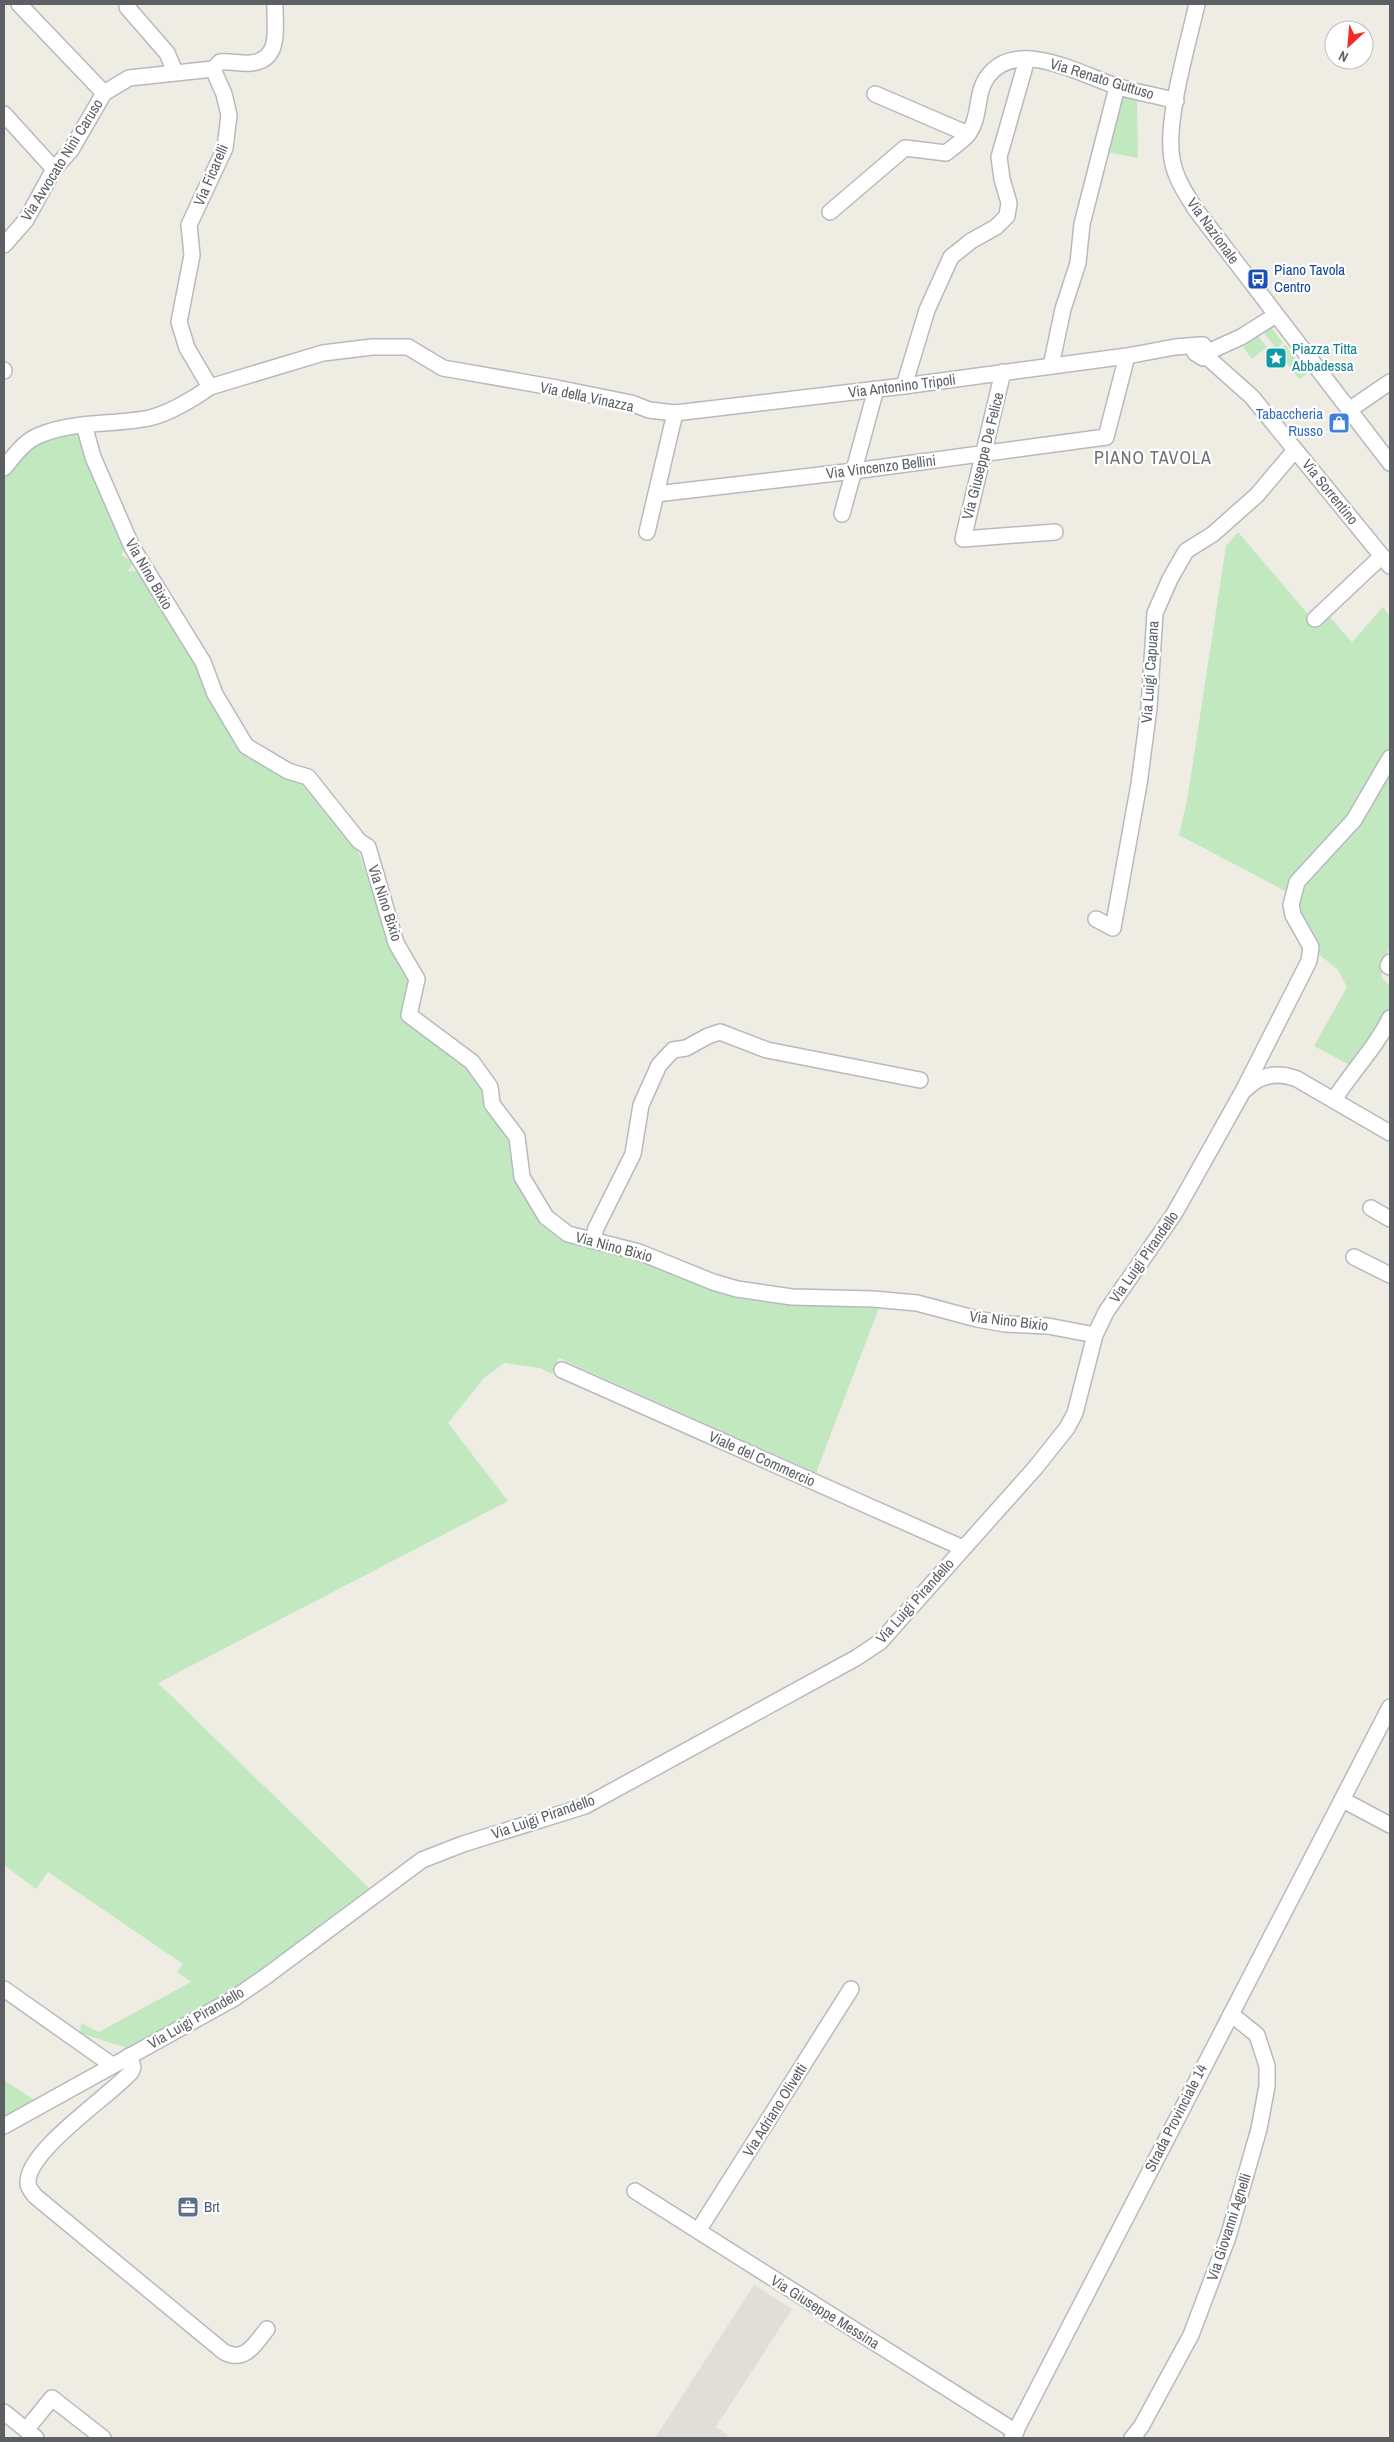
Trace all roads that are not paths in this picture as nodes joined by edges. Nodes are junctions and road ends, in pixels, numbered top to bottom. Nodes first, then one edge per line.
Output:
1 (19, 4) edge
2 (275, 4) edge
3 (1197, 4) edge
4 (127, 7) dead end
5 (1027, 59) junction
6 (213, 69) junction
7 (175, 72) junction
8 (1117, 87) junction
9 (104, 93) junction
10 (875, 94) dead end
11 (1176, 100) junction
12 (4, 114) edge
13 (968, 134) junction
14 (54, 169) junction
15 (830, 212) dead end
16 (6, 239) edge
17 (1266, 301) junction
18 (1276, 315) junction
19 (1241, 337) junction
20 (1203, 351) junction
21 (1127, 356) junction
22 (1051, 366) junction
23 (1003, 372) junction
24 (1390, 382) edge
25 (904, 386) junction
26 (210, 387) junction
27 (876, 389) junction
28 (643, 409) joint
29 (1349, 410) junction
30 (675, 413) junction
31 (84, 425) junction
32 (1295, 450) junction
33 (983, 455) junction
34 (1390, 463) edge
35 (4, 468) edge
36 (854, 471) junction
37 (656, 494) junction
38 (842, 514) dead end
39 (647, 532) dead end
40 (1055, 532) dead end
41 (1386, 561) edge
42 (1315, 618) dead end
43 (1390, 758) edge
44 (1096, 919) dead end
45 (1390, 1018) edge
46 (1261, 1055) junction
47 (1287, 1075) junction
48 (920, 1080) dead end
49 (1243, 1092) junction
50 (1334, 1100) junction
51 (1390, 1133) edge
52 (1371, 1208) dead end
53 (1390, 1219) edge
54 (593, 1240) junction
55 (1354, 1256) dead end
56 (1390, 1275) edge
57 (1095, 1335) junction
58 (562, 1370) dead end
59 (963, 1548) junction
60 (1390, 1707) edge
61 (1343, 1800) junction
62 (1390, 1824) edge
63 (4, 1989) edge
64 (851, 1990) dead end
65 (1230, 2014) junction
66 (129, 2056) junction
67 (112, 2065) junction
68 (4, 2126) edge
69 (635, 2191) dead end
70 (698, 2231) junction
71 (267, 2329) dead end
72 (4, 2412) edge
73 (31, 2434) edge
74 (1014, 2435) edge
75 (103, 2438) edge
76 (1132, 2438) edge

1 - 9 street
2 - 6 street
3 - 11 street, Via Nazionale
4 - 7 street
5 - 8 street, Via Renato Guttuso
5 - 13 street
5 - 25 street
6 - 7 street, Via Avvocato Ninì Caruso
6 - 26 street, Via Ficarelli
7 - 9 street, Via Avvocato Ninì Caruso
8 - 11 street, Via Renato Guttuso
8 - 22 street
9 - 14 street, Via Avvocato Ninì Caruso
10 - 13 street
11 - 17 street, Via Nazionale
12 - 14 street
13 - 15 street
14 - 16 street, Via Avvocato Ninì Caruso
17 - 18 street, Via Nazionale
17 - 19 street
18 - 19 street
18 - 29 street, Via Nazionale
19 - 20 street
20 - 21 street, Via Antonino Tripoli
20 - 32 street, Via Sorrentino
21 - 22 street, Via Antonino Tripoli
21 - 33 street, Via Vincenzo Bellini
22 - 23 street, Via Antonino Tripoli
23 - 25 street, Via Antonino Tripoli
23 - 33 street, Via Giuseppe De Felice
24 - 29 street
25 - 27 street, Via Antonino Tripoli
26 - 28 street, Via della Vinazza
26 - 31 street, Via della Vinazza
27 - 30 street, Via Antonino Tripoli
27 - 36 street
28 - 30 street, Via Antonino Tripoli
29 - 34 street, Via Nazionale
30 - 37 street
31 - 35 street, Via della Vinazza
31 - 54 street, Via Nino Bixio
32 - 41 street, Via Sorrentino
32 - 44 street, Via Luigi Capuana
33 - 36 street, Via Vincenzo Bellini
33 - 40 street, Via Giuseppe De Felice
36 - 37 street, Via Vincenzo Bellini
36 - 38 street
37 - 39 street
41 - 42 street
43 - 46 street, Via Luigi Pirandello
45 - 50 street
46 - 47 street
46 - 49 street, Via Luigi Pirandello
47 - 49 street
47 - 50 street
48 - 54 street
49 - 57 street, Via Luigi Pirandello
50 - 51 street
52 - 53 street
54 - 57 street, Via Nino Bixio
55 - 56 street
57 - 59 street, Via Luigi Pirandello
58 - 59 street, Viale del Commercio
59 - 66 street, Via Luigi Pirandello
60 - 61 street, Strada Provinciale 14
61 - 62 street
61 - 65 street, Strada Provinciale 14
63 - 67 street
64 - 70 street, Via Adriano Olivetti
65 - 74 street, Strada Provinciale 14
65 - 76 street, Via Giovanni Agnelli
66 - 67 street, Via Luigi Pirandello
66 - 71 street
67 - 68 street, Via Luigi Pirandello
69 - 70 street, Via Giuseppe Messina
70 - 74 street, Via Giuseppe Messina
72 - 73 street
73 - 75 street

